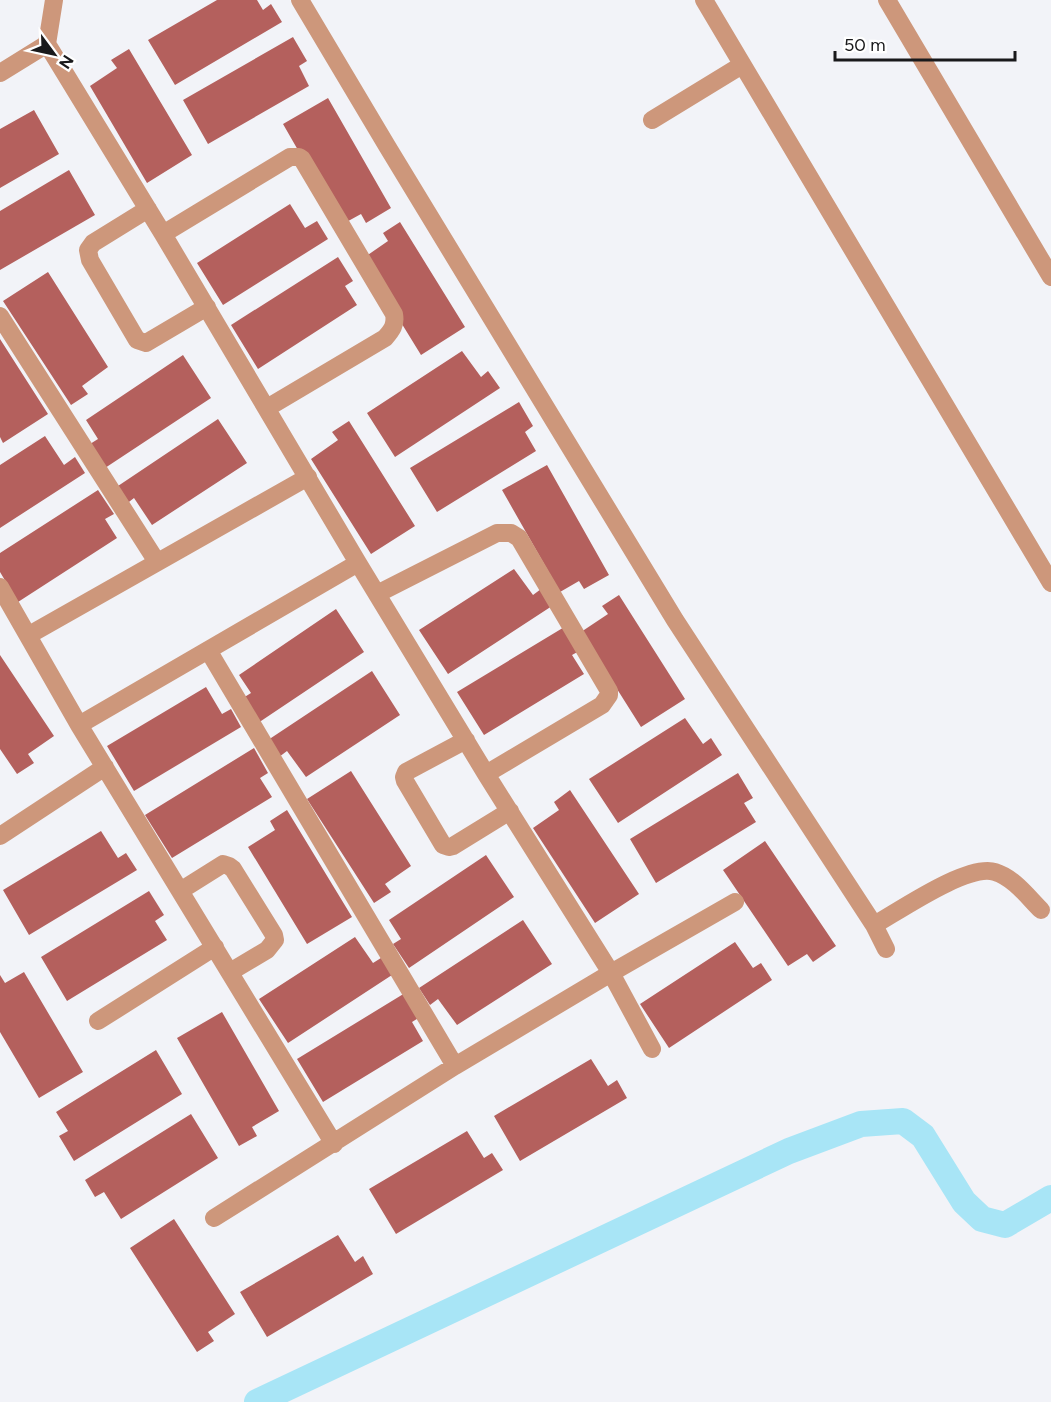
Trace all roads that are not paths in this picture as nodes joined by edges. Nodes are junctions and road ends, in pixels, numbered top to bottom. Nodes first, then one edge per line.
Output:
1 (54, 0) edge
2 (300, 0) edge
3 (704, 0) edge
4 (887, 0) edge
5 (47, 44) junction
6 (742, 65) junction
7 (0, 74) edge
8 (652, 120) dead end
9 (148, 208) junction
10 (163, 234) junction
11 (1051, 277) edge
12 (207, 307) junction
13 (0, 316) edge
14 (267, 408) junction
15 (308, 477) junction
16 (157, 562) junction
17 (358, 563) junction
18 (1051, 584) edge
19 (0, 587) edge
20 (376, 594) junction
21 (28, 635) junction
22 (208, 650) junction
23 (80, 725) junction
24 (466, 740) junction
25 (105, 767) junction
26 (486, 774) junction
27 (510, 811) junction
28 (0, 836) edge
29 (180, 891) junction
30 (735, 902) dead end
31 (1041, 910) dead end
32 (881, 921) junction
33 (215, 947) junction
34 (886, 949) dead end
35 (230, 972) junction
36 (610, 973) junction
37 (98, 1021) dead end
38 (652, 1049) dead end
39 (455, 1066) junction
40 (334, 1144) junction
41 (214, 1218) dead end

1 - 5 street
2 - 32 street
3 - 6 street
4 - 11 street
5 - 7 street
5 - 9 street
6 - 8 street
6 - 18 street
9 - 10 street
9 - 12 street
10 - 12 street
10 - 14 street
12 - 14 street
13 - 16 street
14 - 15 street
15 - 16 street
15 - 17 street
16 - 21 street
17 - 20 street
17 - 22 street
19 - 21 street
20 - 24 street
20 - 26 street
21 - 23 street
22 - 23 street
22 - 39 street
23 - 25 street
24 - 26 street
24 - 27 street
25 - 28 street
25 - 29 street
26 - 27 street
27 - 36 street
29 - 33 street
29 - 35 street
30 - 36 street
31 - 32 street
32 - 34 street
33 - 35 street
33 - 37 street
35 - 40 street
36 - 38 street
36 - 39 street
39 - 40 street
40 - 41 street

